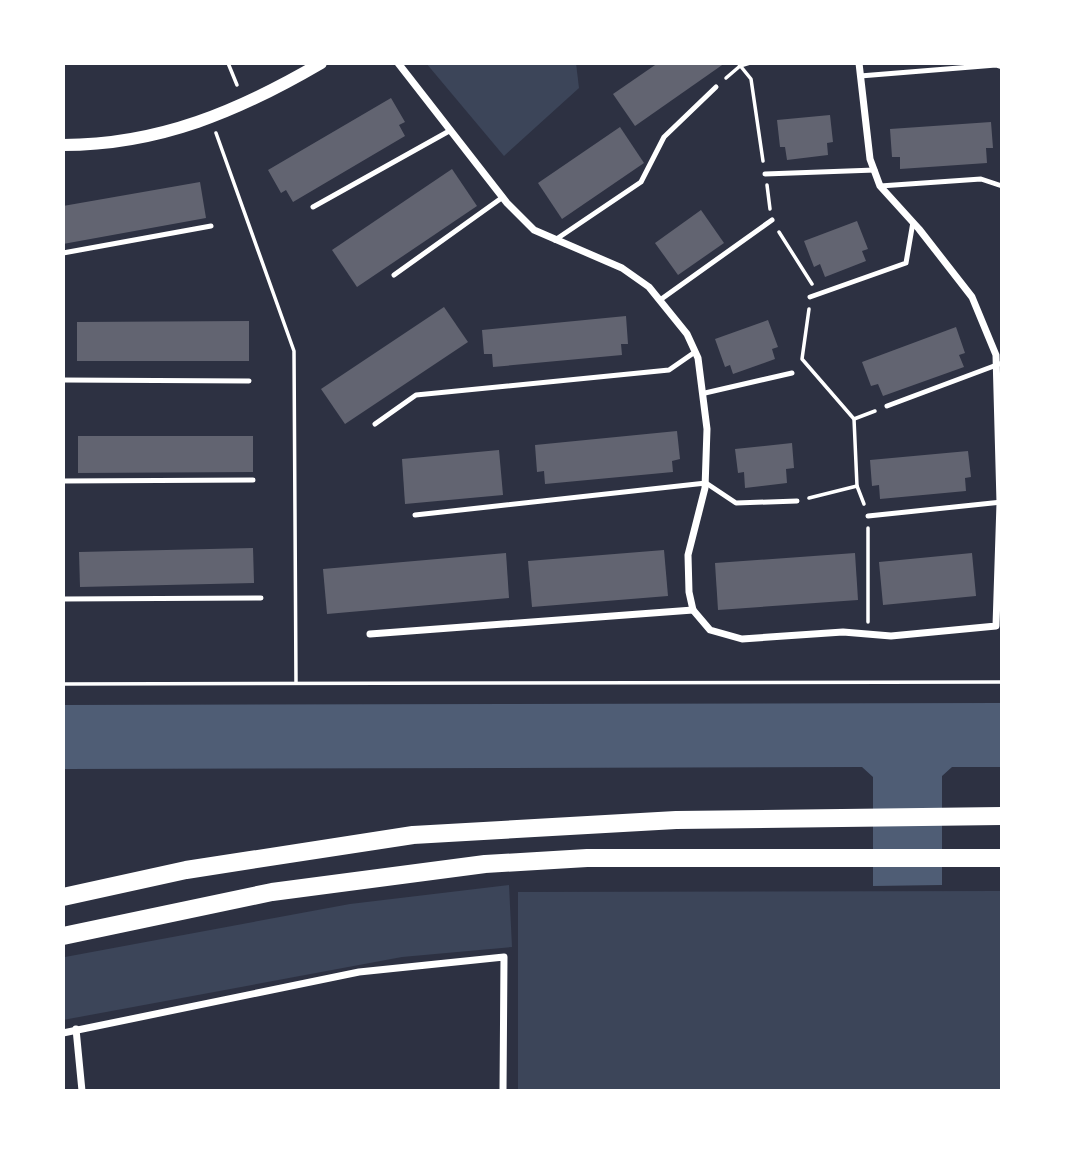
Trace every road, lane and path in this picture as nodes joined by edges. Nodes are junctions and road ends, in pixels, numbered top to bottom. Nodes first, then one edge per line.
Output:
1 (228, 63) edge
2 (321, 63) edge
3 (398, 63) edge
4 (750, 63) edge
5 (859, 63) edge
6 (739, 64) edge
7 (1002, 67) edge
8 (860, 76) junction
9 (237, 85) dead end
10 (716, 87) joint
11 (451, 130) junction
12 (216, 133) dead end
13 (63, 145) edge
14 (875, 170) junction
15 (765, 174) junction
16 (880, 186) junction
17 (1002, 186) edge
18 (503, 197) junction
19 (313, 207) dead end
20 (772, 220) junction
21 (913, 222) junction
22 (211, 226) dead end
23 (555, 240) junction
24 (63, 253) edge
25 (394, 275) dead end
26 (810, 297) junction
27 (660, 300) junction
28 (695, 352) junction
29 (999, 364) edge
30 (792, 373) dead end
31 (63, 380) edge
32 (249, 381) dead end
33 (705, 393) junction
34 (887, 406) joint
35 (855, 419) junction
36 (375, 424) dead end
37 (253, 480) dead end
38 (63, 481) edge
39 (706, 483) junction
40 (857, 486) junction
41 (797, 501) joint
42 (1001, 503) edge
43 (415, 515) dead end
44 (868, 516) junction
45 (261, 598) dead end
46 (63, 599) edge
47 (999, 600) edge
48 (692, 610) junction
49 (370, 634) dead end
50 (868, 634) junction
51 (296, 682) junction
52 (1002, 682) edge
53 (63, 684) edge
54 (1002, 816) edge
55 (1002, 858) edge
56 (63, 897) edge
57 (63, 936) edge
58 (76, 1030) junction
59 (63, 1033) edge
60 (82, 1091) edge
61 (503, 1091) edge

1 - 9 path
2 - 13 street
3 - 11 street
4 - 6 path
5 - 8 street
6 - 10 path
6 - 15 path
7 - 8 lane
8 - 14 street
10 - 23 lane
11 - 18 street
11 - 19 lane
12 - 51 path
14 - 15 lane
14 - 16 street
15 - 20 path
16 - 17 lane
16 - 21 street
18 - 23 street
18 - 25 lane
20 - 26 path
20 - 27 lane
21 - 26 lane
21 - 29 street
22 - 24 lane
23 - 27 street
26 - 35 path
27 - 28 street
28 - 33 street
28 - 36 lane
29 - 34 lane
29 - 42 street
30 - 33 lane
31 - 32 lane
33 - 39 street
34 - 35 path
35 - 40 path
37 - 38 lane
39 - 41 lane
39 - 43 lane
39 - 48 street
40 - 41 path
40 - 44 path
42 - 44 lane
42 - 47 street
44 - 50 path
45 - 46 lane
47 - 50 street
48 - 49 street
48 - 50 street
51 - 52 path
51 - 53 path
54 - 56 highway
55 - 57 highway
58 - 59 street
58 - 60 street
58 - 61 street

